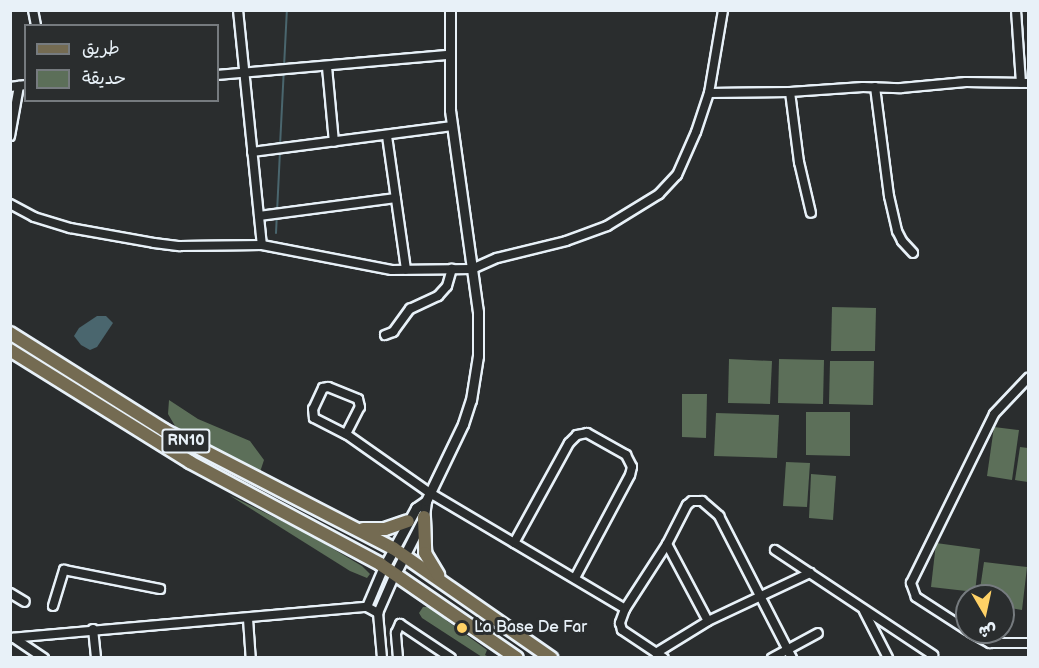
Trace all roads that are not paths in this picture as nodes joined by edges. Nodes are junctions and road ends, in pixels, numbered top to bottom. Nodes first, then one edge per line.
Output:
1 (238, 10) edge
2 (450, 10) edge
3 (723, 10) edge
4 (1016, 10) edge
5 (448, 55) junction
6 (327, 67) junction
7 (245, 73) junction
8 (219, 75) edge
9 (1025, 83) edge
10 (22, 86) edge
11 (10, 87) edge
12 (875, 87) junction
13 (790, 92) junction
14 (709, 93) junction
15 (452, 126) junction
16 (10, 136) edge
17 (387, 136) junction
18 (334, 142) junction
19 (252, 152) junction
20 (396, 198) junction
21 (10, 204) edge
22 (811, 213) dead end
23 (259, 216) junction
24 (262, 246) junction
25 (913, 253) dead end
26 (472, 268) junction
27 (452, 269) junction
28 (406, 270) junction
29 (10, 333) edge
30 (386, 335) dead end
31 (10, 350) edge
32 (1029, 378) edge
33 (346, 434) junction
34 (428, 497) junction
35 (424, 517) junction
36 (408, 521) junction
37 (359, 529) junction
38 (514, 543) junction
39 (667, 544) junction
40 (393, 548) junction
41 (775, 550) dead end
42 (404, 555) junction
43 (384, 567) junction
44 (810, 573) junction
45 (395, 574) junction
46 (575, 578) junction
47 (442, 581) junction
48 (160, 590) dead end
49 (10, 593) edge
50 (759, 595) junction
51 (25, 602) dead end
52 (53, 606) dead end
53 (367, 607) junction
54 (624, 609) junction
55 (862, 609) junction
56 (378, 613) junction
57 (248, 618) junction
58 (708, 621) junction
59 (955, 622) edge
60 (93, 629) junction
61 (818, 633) dead end
62 (12, 638) edge
63 (787, 649) junction
64 (656, 653) junction
65 (933, 655) dead end
66 (44, 657) edge
67 (96, 657) edge
68 (251, 657) edge
69 (382, 657) edge
70 (398, 657) edge
71 (451, 657) edge
72 (517, 657) edge
73 (551, 657) edge
74 (664, 657) edge
75 (772, 657) edge
76 (792, 657) edge
77 (888, 657) edge

1 - 7 street
2 - 5 street
3 - 14 street
4 - 9 street
5 - 6 street
5 - 15 street
6 - 7 street
6 - 18 street
7 - 8 street
7 - 19 street
9 - 12 street
10 - 11 street
10 - 16 street
12 - 13 street
12 - 25 street
13 - 14 street
13 - 22 street
14 - 26 street
15 - 17 street
15 - 26 street
17 - 18 street
17 - 20 street
18 - 19 street
19 - 23 street
20 - 23 street
20 - 28 street
21 - 24 street
23 - 24 street
24 - 28 street
26 - 27 street
26 - 34 street
27 - 28 street
27 - 30 street
29 - 37 main road, RN10
31 - 43 main road, RN10
32 - 59 street
33 - 33 street
33 - 34 street
34 - 35 street
34 - 36 street
34 - 38 street
35 - 42 street
35 - 47 main road
36 - 37 main road
36 - 40 street
37 - 40 main road, RN10
38 - 46 street
38 - 46 street
39 - 50 street
39 - 54 street
39 - 58 street
40 - 42 main road, RN10
40 - 43 street
41 - 44 street
42 - 45 street
42 - 47 main road, RN10
43 - 45 main road, RN10
43 - 53 street
44 - 50 street
44 - 55 street
45 - 56 street
45 - 72 main road, RN10
46 - 54 street
47 - 73 main road, RN10
48 - 52 street
49 - 51 street
50 - 58 street
50 - 63 street
53 - 56 street
53 - 57 street
54 - 64 street
55 - 65 street
55 - 77 street
56 - 69 street
57 - 60 street
57 - 68 street
58 - 64 street
60 - 62 street
60 - 67 street
61 - 63 street
62 - 66 street
63 - 75 street
63 - 76 street
64 - 74 street
70 - 71 street

